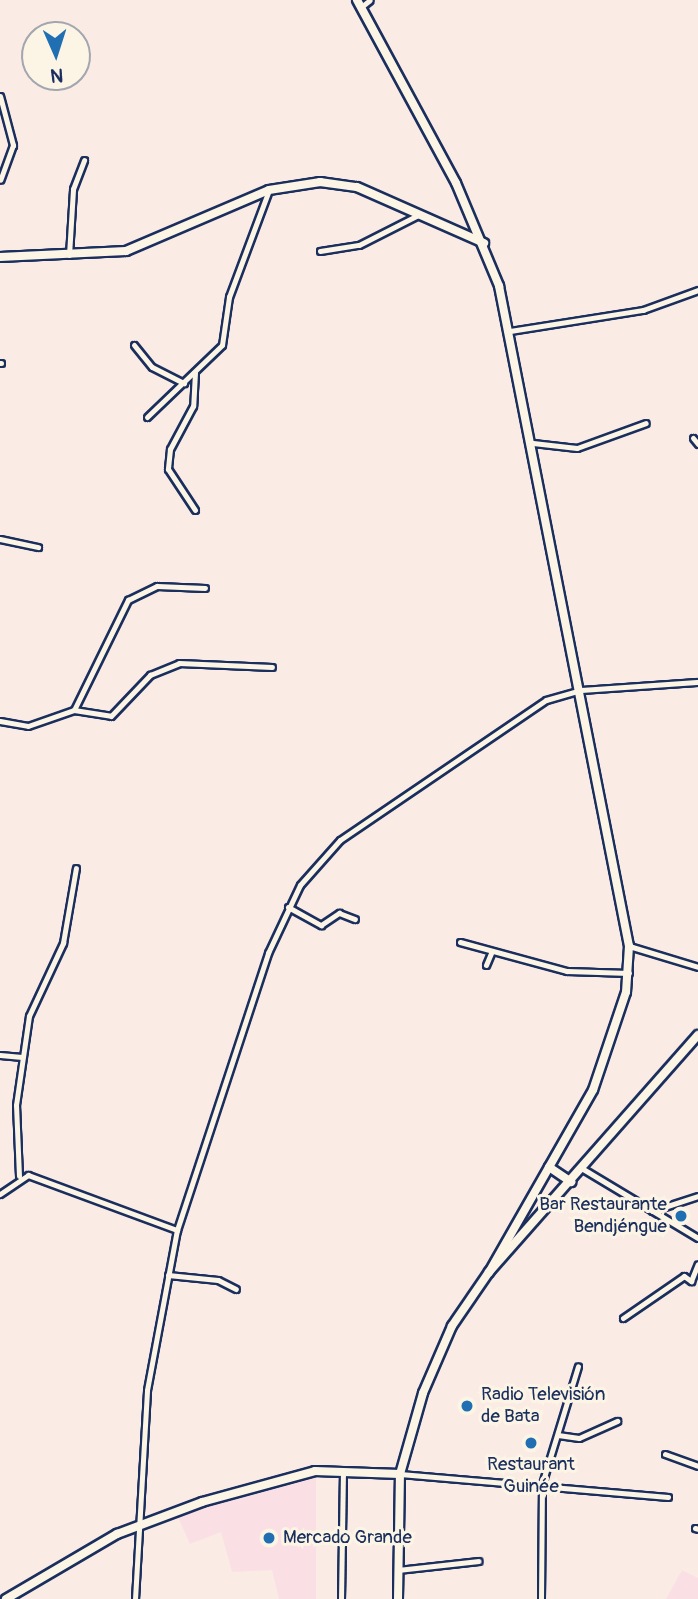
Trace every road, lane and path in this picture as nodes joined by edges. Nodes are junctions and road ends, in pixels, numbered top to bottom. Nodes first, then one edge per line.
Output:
1 (370, 0) edge
2 (359, 4) edge
3 (0, 96) edge
4 (84, 160) dead end
5 (0, 180) edge
6 (269, 190) junction
7 (420, 214) junction
8 (484, 243) junction
9 (320, 251) dead end
10 (69, 255) junction
11 (0, 257) edge
12 (698, 290) edge
13 (510, 331) junction
14 (134, 345) dead end
15 (195, 372) junction
16 (184, 383) junction
17 (147, 417) dead end
18 (646, 424) dead end
19 (693, 438) dead end
20 (533, 443) junction
21 (698, 444) edge
22 (195, 510) dead end
23 (0, 539) edge
24 (38, 547) dead end
25 (205, 588) dead end
26 (272, 667) dead end
27 (698, 682) edge
28 (580, 691) junction
29 (74, 710) junction
30 (0, 721) edge
31 (76, 868) dead end
32 (288, 907) junction
33 (355, 919) dead end
34 (460, 942) dead end
35 (629, 946) junction
36 (491, 953) junction
37 (486, 965) dead end
38 (698, 967) edge
39 (629, 974) junction
40 (698, 1034) edge
41 (0, 1055) edge
42 (22, 1057) junction
43 (549, 1167) junction
44 (583, 1169) junction
45 (19, 1176) junction
46 (570, 1182) junction
47 (0, 1194) edge
48 (698, 1196) edge
49 (652, 1211) junction
50 (177, 1230) junction
51 (698, 1238) edge
52 (698, 1264) edge
53 (489, 1272) junction
54 (168, 1275) junction
55 (236, 1289) dead end
56 (623, 1318) dead end
57 (578, 1366) dead end
58 (617, 1421) dead end
59 (558, 1435) junction
60 (665, 1454) dead end
61 (698, 1466) edge
62 (343, 1471) junction
63 (400, 1474) junction
64 (542, 1484) junction
65 (668, 1497) dead end
66 (136, 1525) junction
67 (478, 1561) dead end
68 (395, 1570) junction
69 (6, 1599) edge
70 (135, 1599) edge
71 (341, 1599) edge
72 (398, 1599) edge
73 (541, 1599) edge

1 - 2 street
2 - 8 main road
3 - 5 street
4 - 10 street
6 - 7 main road
6 - 10 main road
6 - 15 street
7 - 8 main road
7 - 9 street
8 - 13 main road
10 - 11 main road
12 - 13 street
13 - 20 main road
14 - 16 street
15 - 16 street
15 - 22 street
16 - 17 street
18 - 20 street
19 - 21 street
20 - 28 main road
23 - 24 street
25 - 29 street
26 - 29 street
27 - 28 street
28 - 32 street
28 - 35 main road
29 - 30 street
31 - 42 street
32 - 33 street
32 - 50 street
34 - 36 street
35 - 38 street
35 - 39 main road
36 - 37 street
36 - 39 street
39 - 43 main road
40 - 44 main road
41 - 42 street
42 - 45 street
43 - 46 main road
43 - 53 main road
44 - 46 main road
44 - 49 street
45 - 47 street
45 - 50 street
46 - 53 main road
48 - 49 street
49 - 51 street
50 - 54 street
52 - 56 street
53 - 63 main road
54 - 55 street
54 - 66 street
57 - 59 street
58 - 59 street
59 - 64 street
60 - 61 street
62 - 63 main road
62 - 66 main road
62 - 71 street
63 - 64 street
63 - 68 main road
64 - 65 street
64 - 73 street
66 - 69 main road
66 - 70 street
67 - 68 street
68 - 72 main road

